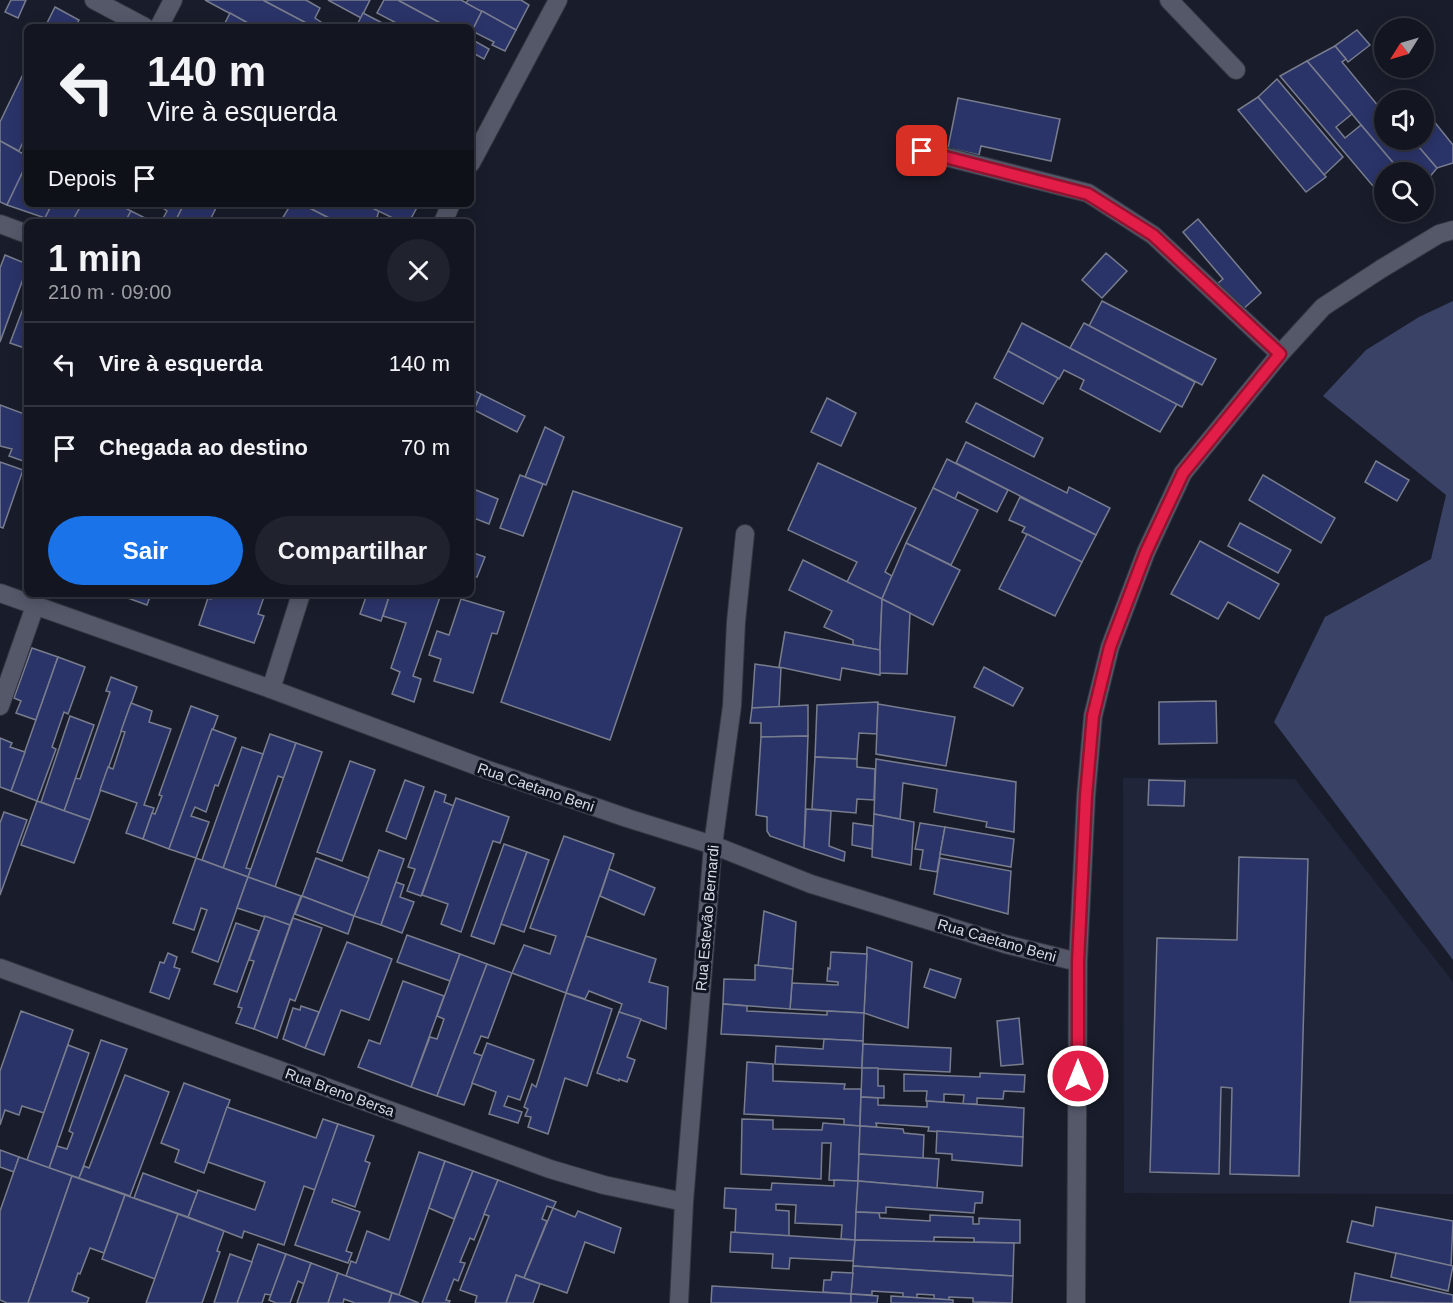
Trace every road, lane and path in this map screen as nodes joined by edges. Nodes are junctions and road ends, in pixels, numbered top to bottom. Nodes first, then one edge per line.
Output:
1 (94, 0) edge
2 (173, 0) edge
3 (558, 0) edge
4 (1169, 0) edge
5 (139, 24) edge
6 (161, 24) edge
7 (1236, 70) dead end
8 (922, 151) dead end
9 (474, 158) edge
10 (0, 224) edge
11 (1453, 230) edge
12 (24, 233) edge
13 (1280, 354) junction
14 (744, 534) dead end
15 (0, 593) edge
16 (300, 597) edge
17 (35, 606) junction
18 (271, 689) junction
19 (0, 706) edge
20 (713, 845) junction
21 (1078, 962) junction
22 (0, 968) edge
23 (684, 1202) junction
24 (679, 1303) edge
25 (1076, 1303) edge

1 - 5 street
2 - 6 street
3 - 9 street
4 - 7 street
8 - 13 street
10 - 12 street
11 - 13 street
13 - 21 street
14 - 20 street, Rua Estevão Bernardi
15 - 17 street, Rua Caetano Beni
16 - 18 street
17 - 18 street, Rua Caetano Beni
17 - 19 street
18 - 20 street, Rua Caetano Beni
20 - 21 street, Rua Caetano Beni
20 - 23 street, Rua Estevão Bernardi
21 - 25 street
22 - 23 street, Rua Breno Bersa
23 - 24 street, Rua Estevão Bernardi

